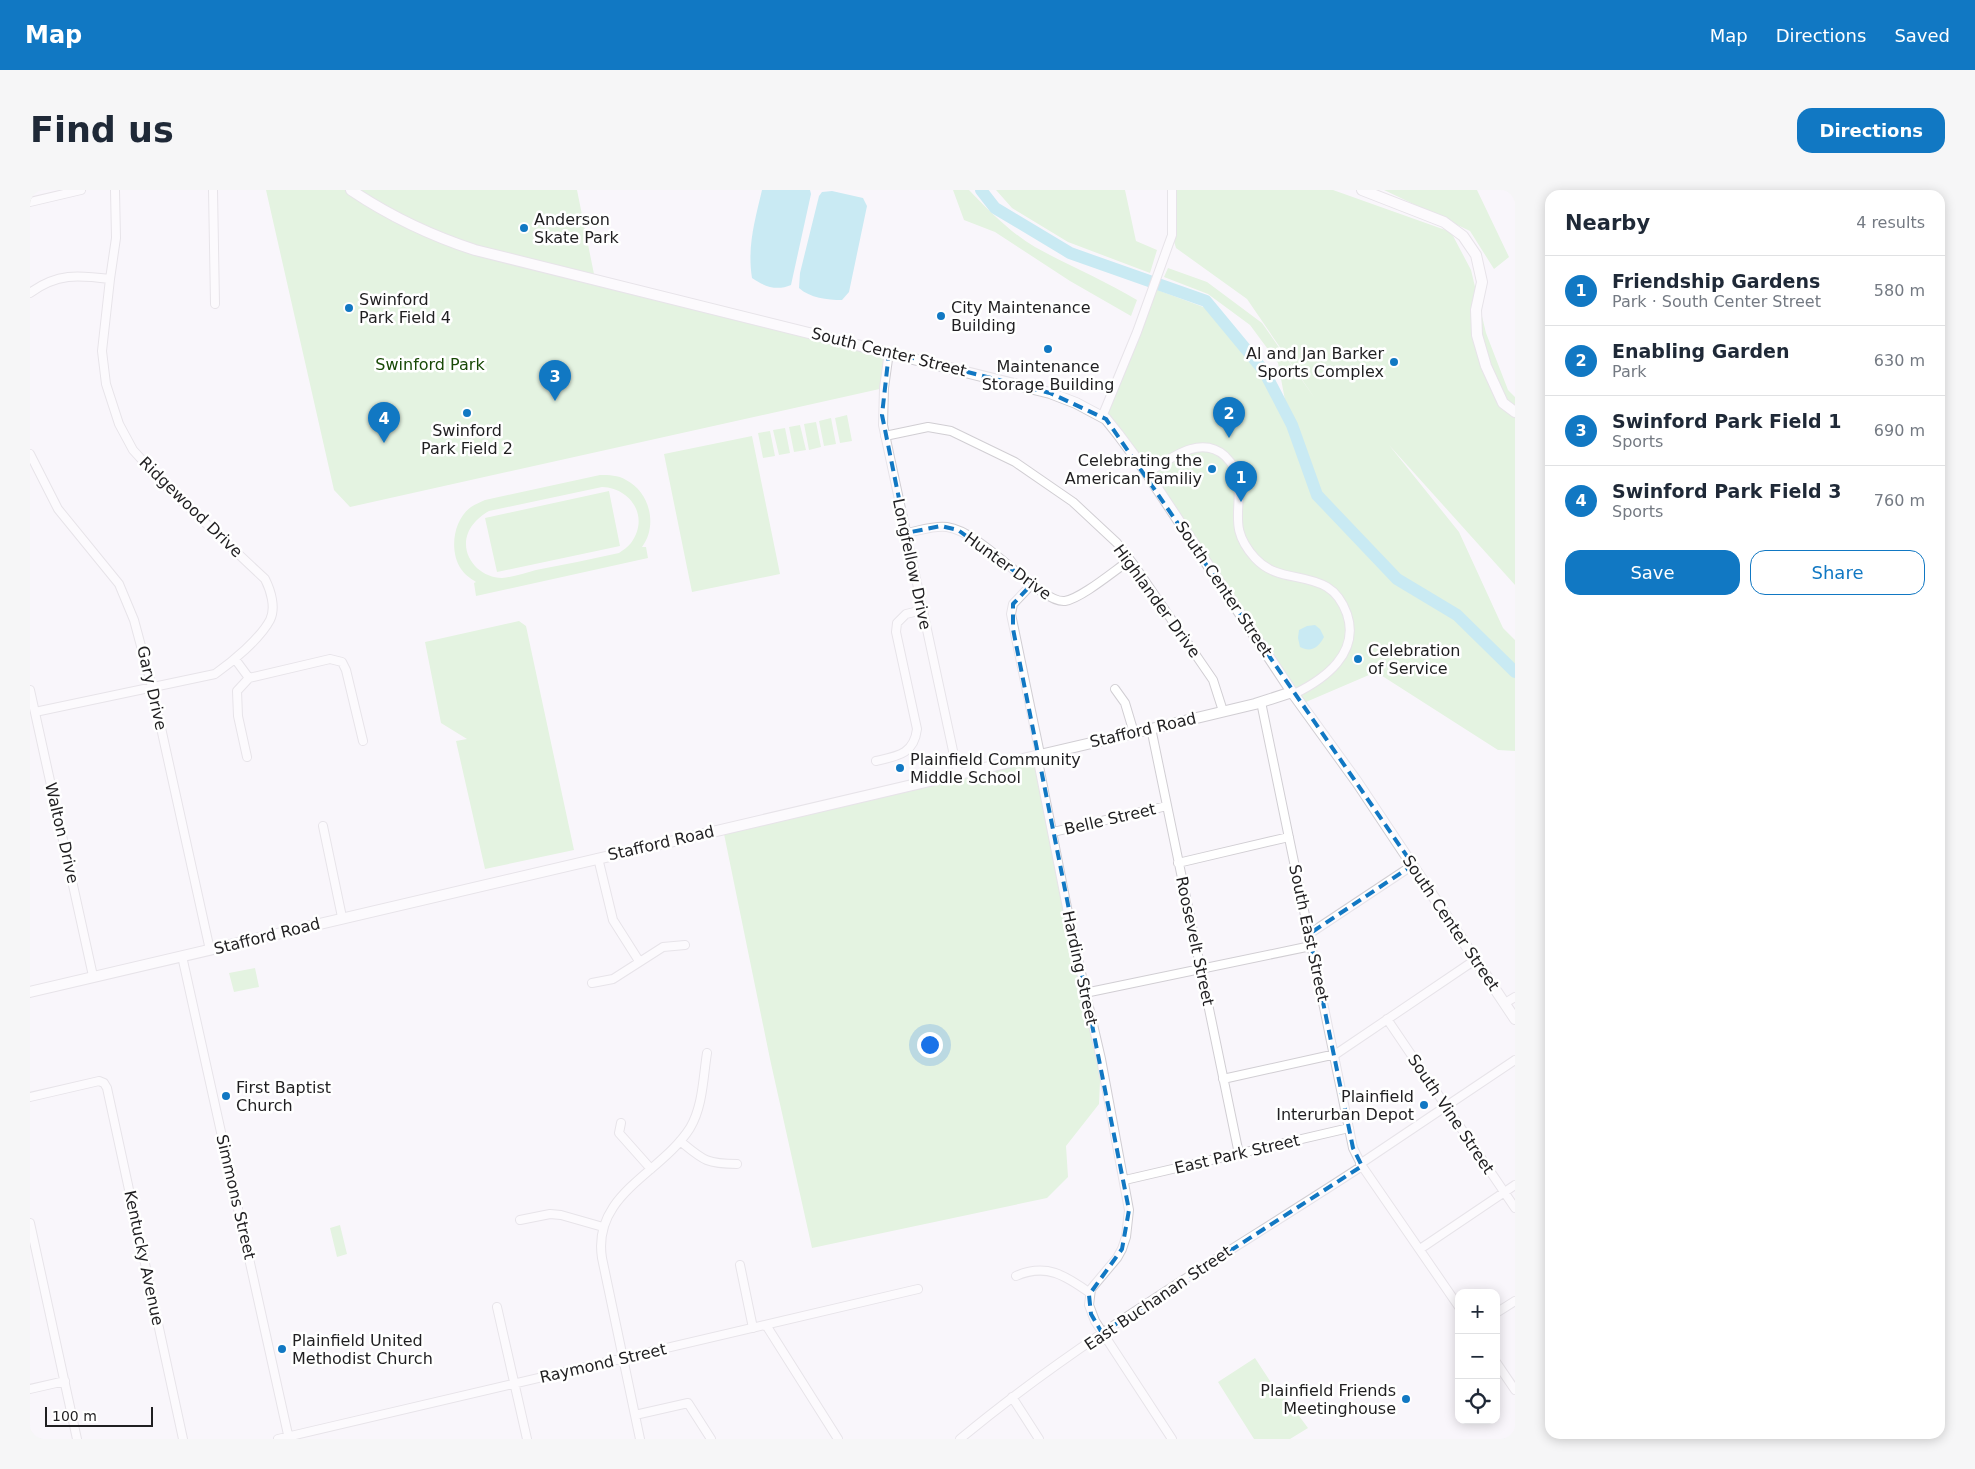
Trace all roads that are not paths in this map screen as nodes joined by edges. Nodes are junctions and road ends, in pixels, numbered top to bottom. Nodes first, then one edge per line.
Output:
1 (81, 190) edge
2 (114, 190) edge
3 (213, 190) edge
4 (351, 190) edge
5 (1172, 190) edge
6 (1362, 190) edge
7 (30, 202) edge
8 (110, 279) junction
9 (30, 293) edge
10 (215, 304) dead end
11 (889, 352) junction
12 (1515, 412) edge
13 (1102, 417) junction
14 (885, 436) junction
15 (30, 454) edge
16 (1147, 473) junction
17 (906, 533) junction
18 (1130, 560) junction
19 (1032, 584) junction
20 (922, 610) junction
21 (235, 659) junction
22 (249, 678) junction
23 (152, 687) junction
24 (1115, 689) dead end
25 (30, 690) edge
26 (1293, 693) junction
27 (1261, 702) junction
28 (1223, 711) junction
29 (35, 712) junction
30 (1150, 728) junction
31 (1134, 732) junction
32 (363, 741) dead end
33 (1039, 755) junction
34 (247, 758) dead end
35 (876, 761) dead end
36 (958, 774) junction
37 (1167, 806) junction
38 (323, 826) dead end
39 (1053, 832) junction
40 (1289, 837) junction
41 (598, 858) junction
42 (1178, 863) junction
43 (1413, 865) junction
44 (342, 918) junction
45 (1309, 934) junction
46 (685, 944) dead end
47 (1311, 946) junction
48 (210, 950) junction
49 (182, 956) junction
50 (639, 960) junction
51 (1475, 960) junction
52 (1200, 969) junction
53 (94, 976) junction
54 (592, 983) dead end
55 (30, 992) edge
56 (1085, 993) junction
57 (1515, 996) edge
58 (1505, 1004) junction
59 (1515, 1019) edge
60 (1387, 1020) junction
61 (707, 1053) dead end
62 (1334, 1054) junction
63 (1515, 1060) edge
64 (1223, 1079) junction
65 (30, 1097) edge
66 (1446, 1106) junction
67 (621, 1123) dead end
68 (1349, 1128) junction
69 (680, 1141) junction
70 (1239, 1154) junction
71 (736, 1164) dead end
72 (1361, 1165) junction
73 (651, 1170) junction
74 (1125, 1180) junction
75 (1515, 1185) edge
76 (1504, 1192) junction
77 (1515, 1208) edge
78 (520, 1220) dead end
79 (30, 1223) edge
80 (603, 1227) junction
81 (1420, 1249) junction
82 (740, 1265) dead end
83 (1016, 1276) dead end
84 (918, 1289) dead end
85 (1090, 1293) junction
86 (1455, 1301) edge
87 (1515, 1301) edge
88 (497, 1307) dead end
89 (1500, 1310) edge
90 (766, 1325) junction
91 (753, 1328) junction
92 (1102, 1333) junction
93 (622, 1358) junction
94 (1500, 1368) edge
95 (65, 1381) junction
96 (515, 1384) junction
97 (30, 1390) edge
98 (1515, 1390) edge
99 (1012, 1397) junction
100 (635, 1415) junction
101 (288, 1438) edge
102 (78, 1439) edge
103 (183, 1439) edge
104 (278, 1439) edge
105 (527, 1439) edge
106 (640, 1439) edge
107 (711, 1439) edge
108 (838, 1439) edge
109 (960, 1439) edge
110 (1039, 1439) edge
111 (1172, 1439) edge

1 - 7 street
2 - 8 street, Ridgewood Drive
3 - 10 street
4 - 11 street, South Center Street
5 - 13 street
6 - 12 street
8 - 9 street
8 - 21 street, Ridgewood Drive
11 - 13 street, South Center Street
11 - 14 street, Longfellow Drive
13 - 16 street, South Center Street
14 - 17 street, Longfellow Drive
14 - 18 street, Highlander Drive
15 - 23 street, Gary Drive
16 - 26 street, South Center Street
16 - 26 street
17 - 19 street, Hunter Drive
17 - 20 street, Longfellow Drive
18 - 19 street, Hunter Drive
18 - 28 street, Highlander Drive
19 - 33 street, Harding Street
20 - 35 street
20 - 36 street, Longfellow Drive
21 - 22 street
21 - 23 street, Ridgewood Drive
22 - 32 street
22 - 34 street
23 - 29 street, Ridgewood Drive
23 - 48 street, Gary Drive
24 - 31 street
25 - 29 street, Walton Drive
26 - 27 street, Stafford Road
26 - 43 street, South Center Street
27 - 28 street, Stafford Road
27 - 40 street, South East Street
28 - 30 street, Stafford Road
29 - 53 street, Walton Drive
30 - 31 street, Stafford Road
30 - 37 street, Roosevelt Street
31 - 33 street, Stafford Road
33 - 36 street, Stafford Road
33 - 39 street, Harding Street
36 - 41 street, Stafford Road
37 - 39 street, Belle Street
37 - 42 street, Roosevelt Street
38 - 44 street
39 - 56 street, Harding Street
40 - 42 street
40 - 45 street, South East Street
41 - 44 street, Stafford Road
41 - 50 street
42 - 52 street, Roosevelt Street
43 - 45 street
43 - 51 street, South Center Street
44 - 48 street, Stafford Road
45 - 47 street, South East Street
46 - 50 street
47 - 52 street
47 - 62 street, South East Street
48 - 49 street, Stafford Road
49 - 53 street, Stafford Road
49 - 101 street, Simmons Street
50 - 54 street
51 - 58 street, South Center Street
51 - 60 street
52 - 56 street
52 - 64 street, Roosevelt Street
53 - 55 street, Stafford Road
56 - 74 street, Harding Street
57 - 58 street
58 - 59 street, South Center Street
60 - 62 street
60 - 66 street, South Vine Street
61 - 69 street
62 - 64 street
62 - 68 street, South East Street
63 - 66 street, East Buchanan Street
64 - 70 street, Roosevelt Street
65 - 103 street, Kentucky Avenue
66 - 72 street, East Buchanan Street
66 - 76 street, South Vine Street
67 - 73 street
68 - 70 street, East Park Street
68 - 72 street, South East Street
69 - 71 street
69 - 73 street
70 - 74 street, East Park Street
72 - 81 street, South East Street
72 - 92 street, East Buchanan Street
73 - 80 street
74 - 85 street, Harding Street
75 - 76 street
76 - 77 street, South Vine Street
76 - 81 street
78 - 80 street
79 - 95 street
80 - 93 street
81 - 86 street, South East Street
82 - 91 street
83 - 85 street
84 - 90 street, Raymond Street
85 - 92 street
87 - 89 street
88 - 96 street
90 - 91 street, Raymond Street
90 - 108 street
91 - 93 street, Raymond Street
92 - 99 street, East Buchanan Street
92 - 111 street
93 - 96 street, Raymond Street
93 - 100 street
94 - 98 street
95 - 97 street
95 - 102 street
96 - 101 street, Raymond Street
96 - 105 street
99 - 109 street, East Buchanan Street
99 - 110 street
100 - 106 street
100 - 107 street
101 - 104 street, Raymond Street

